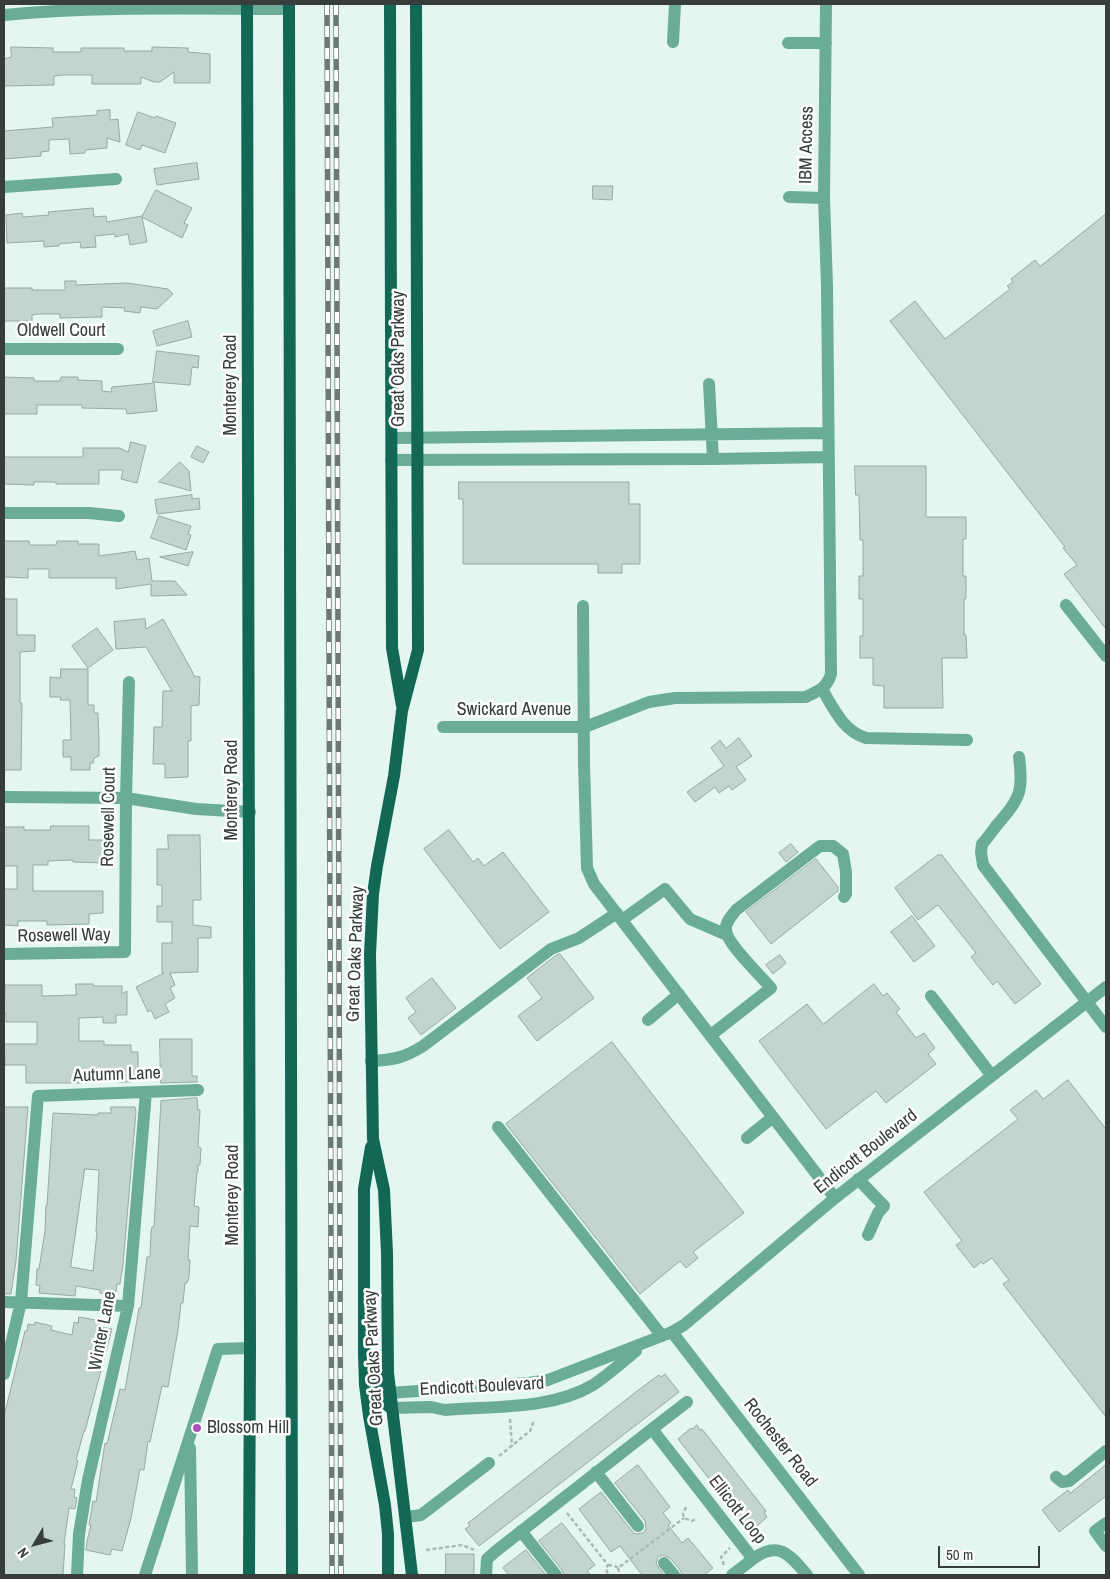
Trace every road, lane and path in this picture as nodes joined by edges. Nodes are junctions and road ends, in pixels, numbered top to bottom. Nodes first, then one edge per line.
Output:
1 (390, 4) edge
2 (416, 4) edge
3 (675, 4) edge
4 (826, 4) edge
5 (128, 6) edge
6 (247, 6) edge
7 (289, 6) edge
8 (4, 15) edge
9 (673, 42) dead end
10 (788, 43) dead end
11 (826, 43) junction
12 (116, 179) dead end
13 (4, 187) edge
14 (789, 197) dead end
15 (824, 198) junction
16 (4, 349) edge
17 (118, 349) dead end
18 (709, 384) dead end
19 (828, 433) junction
20 (712, 435) junction
21 (417, 437) junction
22 (392, 438) junction
23 (829, 457) junction
24 (713, 459) junction
25 (391, 460) junction
26 (417, 460) junction
27 (4, 513) edge
28 (119, 516) dead end
29 (1066, 605) dead end
30 (583, 606) dead end
31 (1106, 656) edge
32 (129, 682) dead end
33 (822, 689) junction
34 (402, 711) junction
35 (443, 727) dead end
36 (585, 727) junction
37 (967, 740) dead end
38 (1019, 757) dead end
39 (4, 797) edge
40 (126, 798) junction
41 (250, 812) junction
42 (844, 897) dead end
43 (620, 916) junction
44 (727, 935) junction
45 (125, 952) joint
46 (4, 954) edge
47 (1106, 987) edge
48 (679, 994) junction
49 (931, 996) dead end
50 (1087, 1002) junction
51 (648, 1020) dead end
52 (1106, 1026) edge
53 (710, 1035) junction
54 (371, 1061) junction
55 (992, 1076) junction
56 (198, 1090) dead end
57 (146, 1092) junction
58 (773, 1117) junction
59 (498, 1127) dead end
60 (747, 1138) dead end
61 (373, 1139) junction
62 (858, 1180) junction
63 (835, 1198) junction
64 (868, 1235) dead end
65 (4, 1302) edge
66 (21, 1302) junction
67 (128, 1306) junction
68 (667, 1334) junction
69 (647, 1342) junction
70 (250, 1348) junction
71 (364, 1354) junction
72 (4, 1374) edge
73 (474, 1387) junction
74 (390, 1393) junction
75 (687, 1402) dead end
76 (509, 1405) junction
77 (391, 1408) junction
78 (476, 1408) junction
79 (534, 1421) dead end
80 (652, 1429) junction
81 (190, 1435) junction
82 (512, 1446) junction
83 (1106, 1451) edge
84 (489, 1463) joint
85 (596, 1472) junction
86 (1056, 1477) dead end
87 (686, 1507) dead end
88 (567, 1512) dead end
89 (406, 1517) junction
90 (684, 1518) junction
91 (696, 1519) dead end
92 (1106, 1523) edge
93 (638, 1526) dead end
94 (521, 1530) junction
95 (739, 1542) junction
96 (1106, 1546) edge
97 (426, 1550) dead end
98 (479, 1552) dead end
99 (753, 1560) junction
100 (664, 1563) dead end
101 (608, 1565) junction
102 (618, 1568) junction
103 (730, 1573) edge
104 (77, 1575) edge
105 (145, 1575) edge
106 (192, 1575) edge
107 (249, 1575) edge
108 (292, 1575) edge
109 (388, 1575) edge
110 (412, 1575) edge
111 (486, 1575) edge
112 (556, 1575) edge
113 (608, 1575) edge
114 (620, 1575) edge
115 (674, 1575) edge
116 (807, 1575) edge
117 (859, 1575) edge

1 - 22 main road, Great Oaks Parkway
2 - 21 main road, Great Oaks Parkway
3 - 9 street
4 - 11 street, IBM Access
5 - 6 street
5 - 8 street
6 - 7 street
6 - 41 main road, Monterey Road
7 - 108 main road
10 - 11 street
11 - 15 street, IBM Access
12 - 13 street
14 - 15 street
15 - 19 street, IBM Access
16 - 17 street, Oldwell Court
18 - 20 street
19 - 20 street
19 - 23 street, IBM Access
20 - 21 street
20 - 24 street
21 - 22 street
21 - 26 main road, Great Oaks Parkway
22 - 25 main road, Great Oaks Parkway
23 - 24 street
23 - 33 street, IBM Access
24 - 26 street
25 - 26 street
25 - 34 main road, Great Oaks Parkway
26 - 34 main road, Great Oaks Parkway
27 - 28 street
29 - 31 street
30 - 36 street
32 - 40 street, Rosewell Court
33 - 36 street
33 - 37 street
34 - 54 main road, Great Oaks Parkway
35 - 36 street, Swickard Avenue
36 - 43 street
38 - 50 street
39 - 40 street
40 - 41 street
40 - 45 street, Rosewell Court
41 - 70 main road, Monterey Road
42 - 44 street
43 - 44 street
43 - 48 street
43 - 54 street
44 - 53 street
45 - 46 street, Rosewell Way
47 - 50 street, Endicott Boulevard
48 - 51 street
48 - 53 street
49 - 55 street
50 - 52 street
50 - 55 street, Endicott Boulevard
53 - 58 street
54 - 61 main road, Great Oaks Parkway
55 - 62 street, Endicott Boulevard
56 - 57 street, Autumn Lane
57 - 66 street, Autumn Lane
57 - 67 street, Winter Lane
58 - 60 street
58 - 63 street
59 - 68 street, Rochester Road
61 - 71 main road, Great Oaks Parkway
61 - 74 main road, Great Oaks Parkway
62 - 63 street, Endicott Boulevard
62 - 64 street
63 - 68 street, Endicott Boulevard
65 - 66 street
66 - 67 street
66 - 72 street
67 - 104 street, Winter Lane
68 - 69 street, Endicott Boulevard
68 - 117 street, Rochester Road
69 - 73 street, Endicott Boulevard
69 - 76 street, Endicott Boulevard
70 - 81 street
70 - 107 main road, Monterey Road
71 - 77 main road
71 - 109 main road, Great Oaks Parkway
73 - 74 street, Endicott Boulevard
73 - 78 street
74 - 77 main road, Great Oaks Parkway
75 - 80 street
76 - 78 street, Endicott Boulevard
76 - 82 path
77 - 78 street, Endicott Boulevard
77 - 89 main road, Great Oaks Parkway
79 - 82 path
80 - 85 street
80 - 95 street, Ellicott Loop
81 - 105 street
81 - 106 street
82 - 84 path
83 - 86 street
84 - 89 street
85 - 93 street
85 - 94 street
87 - 90 path
88 - 101 path
89 - 110 main road, Great Oaks Parkway
90 - 91 path
90 - 102 path
92 - 96 street
94 - 111 street
94 - 112 street
95 - 99 street, Ellicott Loop
95 - 103 path
97 - 98 path
99 - 103 street
99 - 116 street, Ellicott Loop
100 - 115 street
101 - 102 path
101 - 113 path
102 - 114 path

